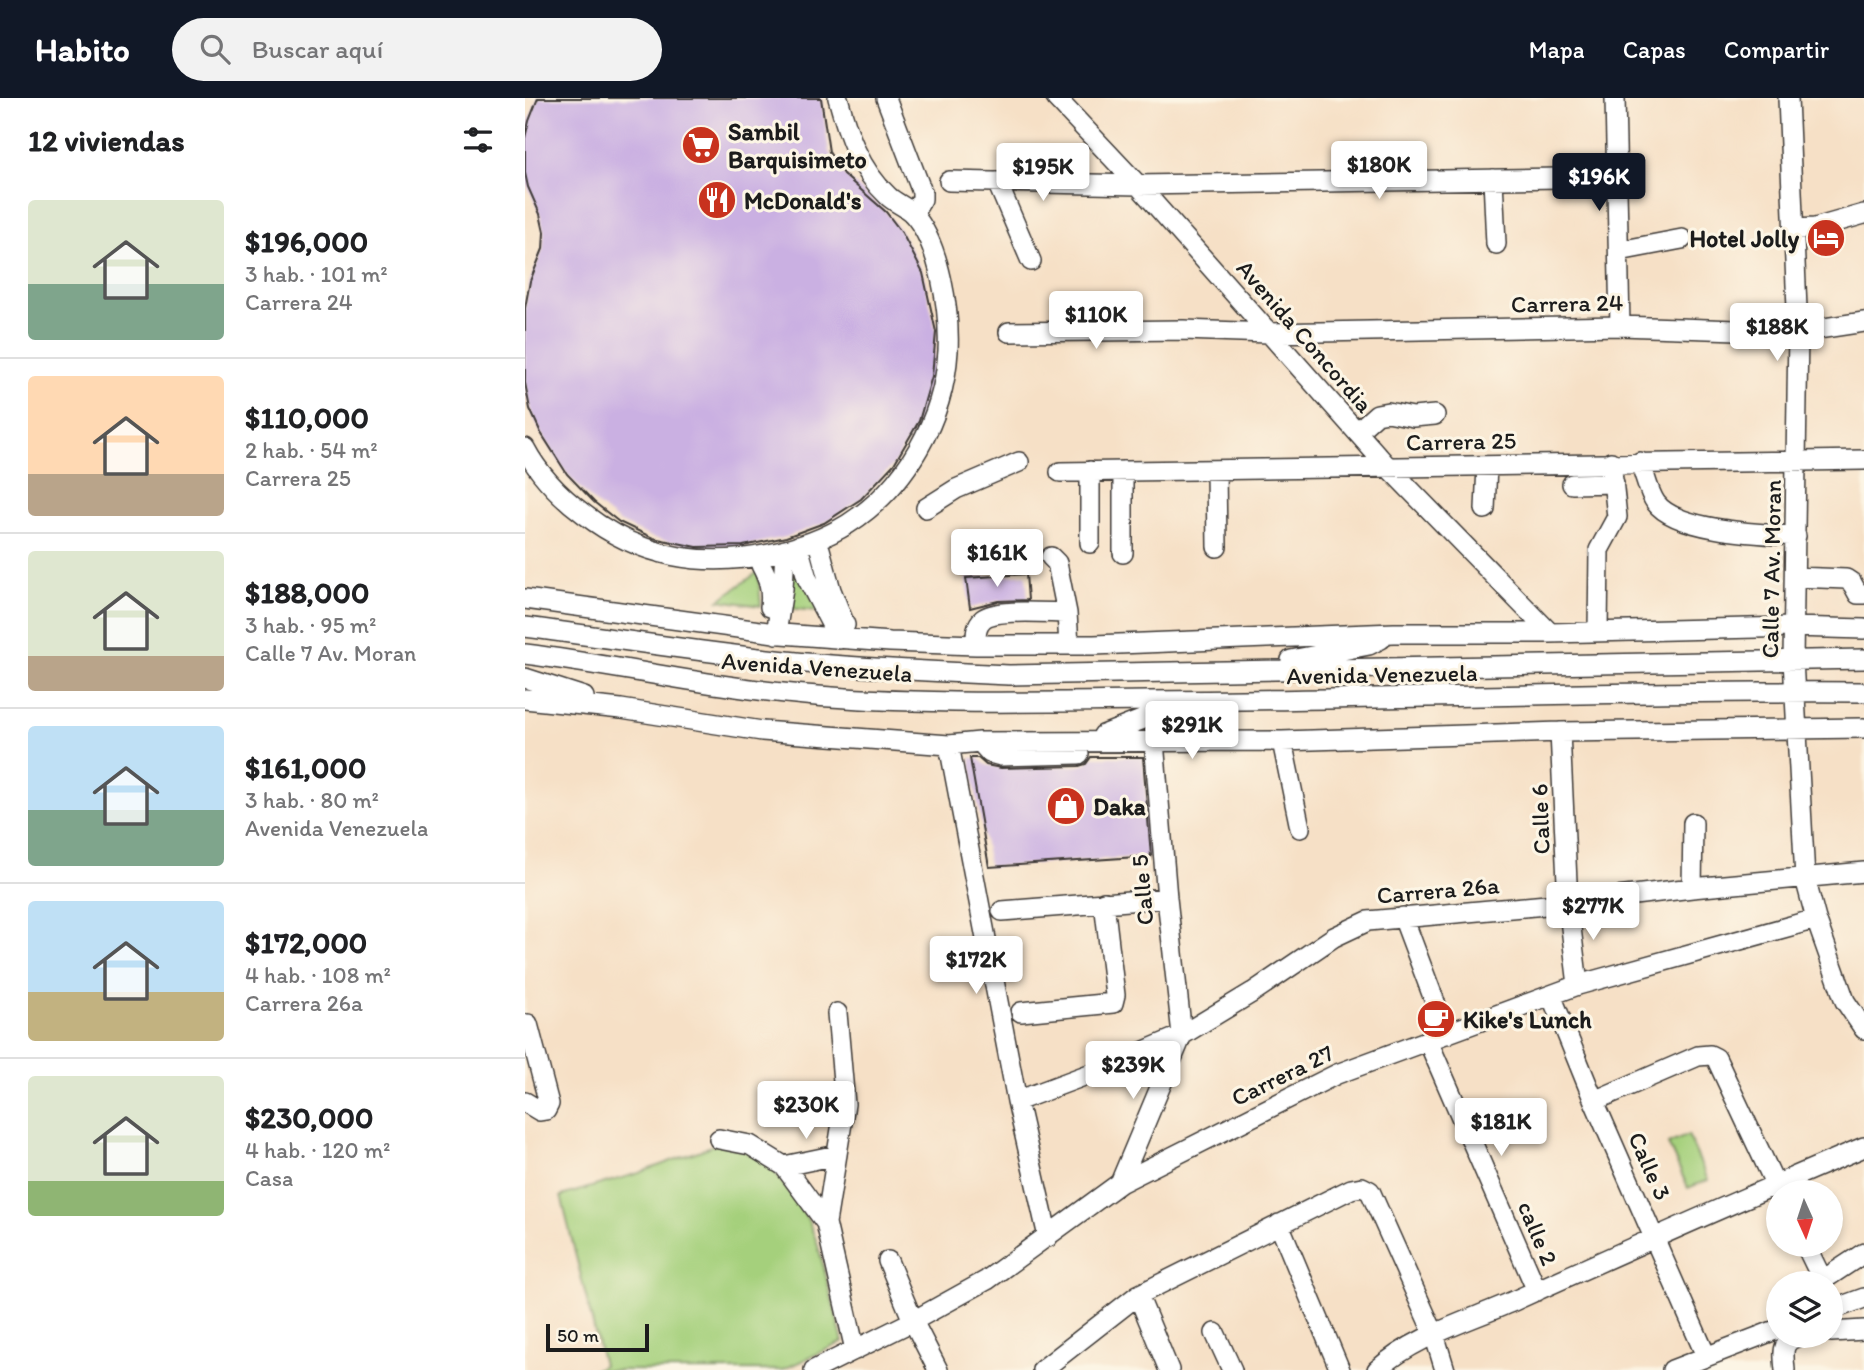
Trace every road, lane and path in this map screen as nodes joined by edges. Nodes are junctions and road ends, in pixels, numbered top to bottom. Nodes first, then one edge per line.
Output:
1 (838, 98) edge
2 (886, 98) edge
3 (1056, 98) edge
4 (1615, 98) edge
5 (1788, 98) edge
6 (1618, 177) junction
7 (1493, 179) junction
8 (950, 181) dead end
9 (997, 182) junction
10 (1138, 185) junction
11 (913, 214) junction
12 (1864, 214) edge
13 (1794, 229) junction
14 (1682, 239) dead end
15 (1496, 244) dead end
16 (1619, 251) junction
17 (1031, 261) dead end
18 (1864, 322) edge
19 (1621, 326) junction
20 (1798, 331) junction
21 (1009, 332) dead end
22 (1269, 333) junction
23 (1435, 415) dead end
24 (1357, 432) junction
25 (525, 447) edge
26 (1797, 460) junction
27 (1864, 460) edge
28 (1019, 462) dead end
29 (1640, 462) junction
30 (1611, 463) junction
31 (1387, 466) junction
32 (1487, 466) junction
33 (1216, 470) junction
34 (1090, 471) junction
35 (1123, 471) junction
36 (1060, 472) dead end
37 (1614, 483) junction
38 (1572, 484) dead end
39 (926, 508) dead end
40 (1485, 509) dead end
41 (1796, 536) junction
42 (1090, 543) dead end
43 (1217, 547) dead end
44 (792, 548) junction
45 (820, 549) dead end
46 (1123, 553) dead end
47 (1051, 557) dead end
48 (761, 565) dead end
49 (1795, 577) junction
50 (1864, 594) edge
51 (525, 599) edge
52 (1067, 613) junction
53 (525, 614) edge
54 (525, 627) edge
55 (1793, 627) junction
56 (1864, 629) edge
57 (1598, 631) junction
58 (1394, 632) junction
59 (769, 633) junction
60 (1550, 633) junction
61 (596, 636) junction
62 (844, 639) junction
63 (1069, 645) junction
64 (976, 646) junction
65 (525, 654) edge
66 (1864, 659) edge
67 (1793, 660) junction
68 (1244, 670) junction
69 (525, 678) edge
70 (1796, 691) junction
71 (1864, 692) edge
72 (525, 699) edge
73 (1221, 701) junction
74 (621, 709) junction
75 (1797, 728) junction
76 (1864, 728) edge
77 (1560, 732) junction
78 (1098, 740) junction
79 (1154, 741) junction
80 (1282, 741) junction
81 (981, 742) junction
82 (1074, 742) junction
83 (949, 745) junction
84 (1693, 823) dead end
85 (1300, 828) dead end
86 (1864, 872) edge
87 (1805, 878) junction
88 (1692, 888) junction
89 (1167, 898) junction
90 (1104, 902) junction
91 (1568, 903) junction
92 (1002, 911) dead end
93 (1403, 917) junction
94 (1816, 919) junction
95 (1578, 985) junction
96 (1551, 995) junction
97 (1021, 1012) dead end
98 (837, 1013) dead end
99 (528, 1024) dead end
100 (1864, 1029) edge
101 (1447, 1034) junction
102 (1182, 1035) junction
103 (1428, 1041) junction
104 (1017, 1101) junction
105 (1594, 1101) junction
106 (525, 1102) edge
107 (719, 1139) dead end
108 (1864, 1147) edge
109 (837, 1155) junction
110 (784, 1166) junction
111 (1774, 1180) edge
112 (1795, 1180) edge
113 (1120, 1183) junction
114 (1766, 1193) edge
115 (826, 1223) junction
116 (1279, 1224) junction
117 (1048, 1237) junction
118 (1654, 1237) junction
119 (1864, 1253) edge
120 (888, 1261) dead end
121 (1843, 1278) edge
122 (1537, 1290) junction
123 (1138, 1295) junction
124 (1843, 1296) edge
125 (1864, 1298) edge
126 (913, 1321) junction
127 (1864, 1330) edge
128 (1843, 1331) edge
129 (1215, 1333) dead end
130 (1434, 1334) junction
131 (1766, 1334) edge
132 (1785, 1348) edge
133 (855, 1350) junction
134 (1706, 1356) junction
135 (1225, 1368) edge
136 (814, 1370) edge
137 (938, 1370) edge
138 (1041, 1370) edge
139 (1170, 1370) edge
140 (1340, 1370) edge
141 (1377, 1370) edge
142 (1445, 1370) edge
143 (1672, 1370) edge
144 (1785, 1370) edge

1 - 11 street
2 - 11 street
3 - 10 street, Avenida Concordia
4 - 6 street
5 - 13 street, Calle 7 Av. Moran
6 - 7 street
6 - 16 street
7 - 10 street
7 - 15 street
8 - 9 street
9 - 10 street
9 - 17 street
10 - 22 street, Avenida Concordia
11 - 44 street
12 - 13 street
13 - 20 street, Calle 7 Av. Moran
14 - 16 street
16 - 19 street
18 - 20 street, Carrera 24
19 - 20 street, Carrera 24
19 - 22 street, Carrera 24
20 - 26 street, Calle 7 Av. Moran
21 - 22 street, Carrera 24
22 - 24 street, Avenida Concordia
23 - 24 street
24 - 31 street, Avenida Concordia
25 - 44 street
26 - 27 street, Carrera 25
26 - 29 street, Carrera 25
26 - 41 street, Calle 7 Av. Moran
28 - 39 street
29 - 30 street, Carrera 25
29 - 41 street
30 - 32 street, Carrera 25
30 - 37 street
31 - 32 street, Carrera 25
31 - 33 street, Carrera 25
31 - 60 street, Avenida Concordia
32 - 40 street
33 - 35 street, Carrera 25
33 - 43 street
34 - 35 street, Carrera 25
34 - 36 street, Carrera 25
34 - 42 street
35 - 46 street
37 - 38 street
37 - 57 street
41 - 49 street, Calle 7 Av. Moran
44 - 59 street
44 - 62 street
45 - 62 street
47 - 52 street
48 - 59 street
49 - 50 street
49 - 55 street, Calle 7 Av. Moran
51 - 59 street, Avenida Venezuela
52 - 63 street
52 - 64 street
53 - 61 street
54 - 61 street, Avenida Venezuela
55 - 56 street, Avenida Venezuela
55 - 57 street, Avenida Venezuela
55 - 67 street, Calle 7 Av. Moran
57 - 60 street, Avenida Venezuela
58 - 60 street, Avenida Venezuela
58 - 63 street, Avenida Venezuela
58 - 68 street
59 - 62 street, Avenida Venezuela
61 - 68 street, Avenida Venezuela
62 - 64 street, Avenida Venezuela
63 - 64 street, Avenida Venezuela
65 - 73 street, Avenida Venezuela
66 - 67 street, Avenida Venezuela
67 - 68 street, Avenida Venezuela
67 - 70 street, Calle 7 Av. Moran
69 - 74 street
70 - 71 street, Avenida Venezuela
70 - 73 street, Avenida Venezuela
70 - 75 street, Calle 7 Av. Moran
72 - 74 street
73 - 82 street
74 - 83 street
75 - 76 street
75 - 77 street
75 - 87 street, Calle 7 Av. Moran
77 - 80 street
77 - 91 street, Calle 6
78 - 79 street
78 - 81 street
78 - 82 street
79 - 80 street
79 - 89 street, Calle 5
80 - 85 street
81 - 82 street
81 - 83 street
83 - 104 street
84 - 88 street
86 - 87 street, Carrera 26a
87 - 88 street, Carrera 26a
87 - 94 street, Calle 7 Av. Moran
88 - 91 street, Carrera 26a
89 - 90 street
89 - 102 street, Calle 5
90 - 92 street
90 - 97 street
91 - 93 street, Carrera 26a
91 - 95 street, Calle 6
93 - 101 street
93 - 102 street, Carrera 26a
94 - 95 street, Carrera 27
94 - 100 street, Calle 7 Av. Moran
95 - 96 street, Carrera 27
96 - 101 street, Carrera 27
96 - 105 street, Calle 3
98 - 109 street
99 - 106 street
101 - 103 street, Carrera 27
102 - 104 street, Carrera 26a
102 - 113 street
103 - 113 street, Carrera 27
103 - 122 street, calle 2
104 - 117 street
105 - 111 street
105 - 118 street, Calle 3
107 - 110 street
108 - 112 street
109 - 110 street
109 - 115 street
110 - 115 street
113 - 117 street, Carrera 27
114 - 118 street
115 - 133 street
116 - 123 street
116 - 130 street
116 - 140 street
117 - 126 street, Carrera 27
118 - 122 street
118 - 134 street, Calle 3
119 - 121 street
120 - 126 street
122 - 130 street
123 - 138 street
123 - 139 street
124 - 125 street
126 - 133 street, Carrera 27
126 - 137 street
127 - 128 street
129 - 135 street
130 - 141 street
130 - 142 street
131 - 134 street
132 - 144 street
133 - 136 street, Carrera 27
134 - 143 street

